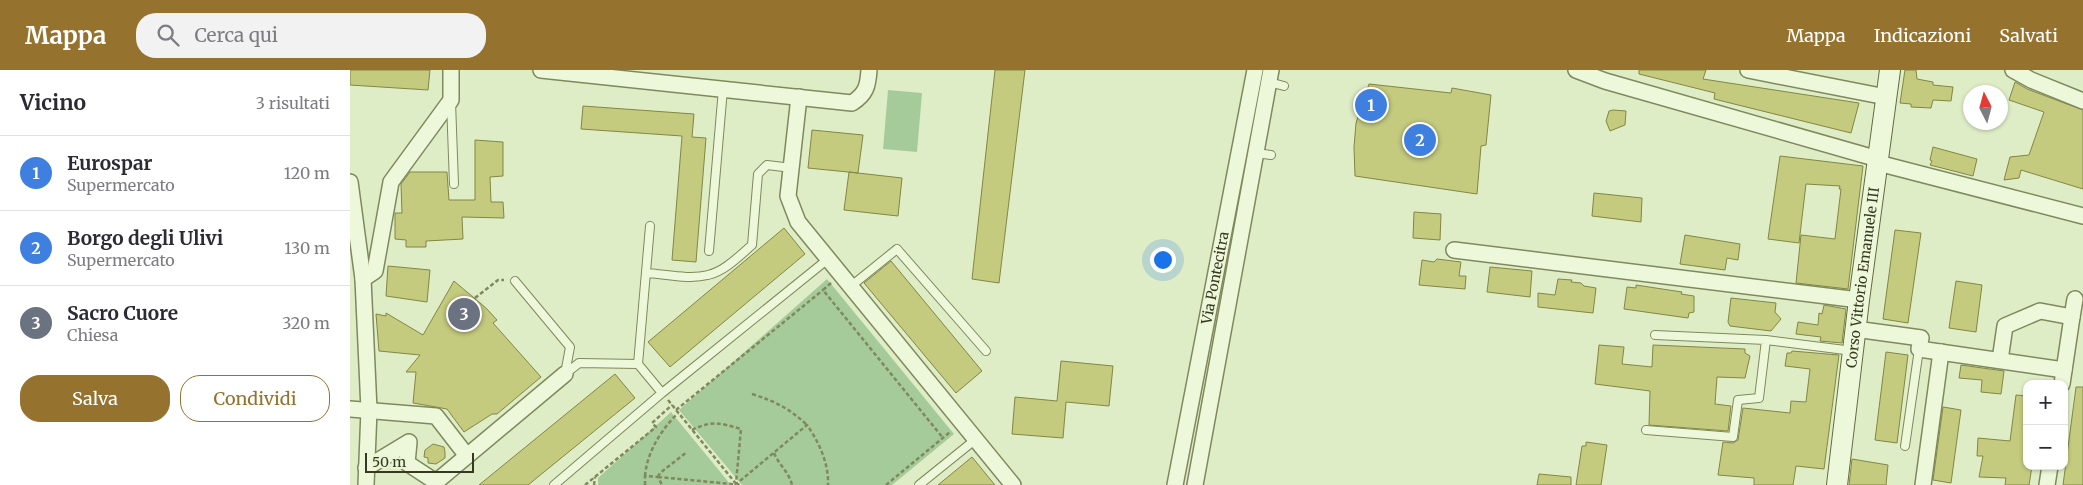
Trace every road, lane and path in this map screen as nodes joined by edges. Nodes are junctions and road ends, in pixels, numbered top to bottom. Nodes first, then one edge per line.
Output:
1 (451, 70) edge
2 (541, 70) edge
3 (869, 70) edge
4 (1255, 70) edge
5 (1576, 70) edge
6 (1748, 70) edge
7 (1890, 70) edge
8 (2013, 70) edge
9 (576, 72) edge
10 (2032, 75) edge
11 (1270, 76) edge
12 (1284, 86) dead end
13 (723, 89) junction
14 (800, 97) junction
15 (1886, 97) junction
16 (451, 100) junction
17 (2083, 101) edge
18 (1878, 161) junction
19 (792, 168) junction
20 (350, 182) edge
21 (454, 184) dead end
22 (2083, 216) edge
23 (650, 226) dead end
24 (1454, 250) dead end
25 (709, 251) dead end
26 (828, 259) junction
27 (646, 273) junction
28 (840, 274) junction
29 (363, 279) junction
30 (498, 280) dead end
31 (515, 281) dead end
32 (850, 286) junction
33 (823, 290) junction
34 (475, 298) dead end
35 (2075, 299) dead end
36 (1859, 300) junction
37 (2072, 317) junction
38 (1855, 329) junction
39 (1655, 335) dead end
40 (1766, 340) junction
41 (1919, 349) junction
42 (986, 351) dead end
43 (1852, 352) junction
44 (1941, 352) junction
45 (2000, 360) junction
46 (638, 364) junction
47 (565, 374) junction
48 (2063, 377) edge
49 (662, 393) junction
50 (752, 394) dead end
51 (672, 405) junction
52 (350, 409) edge
53 (369, 410) junction
54 (677, 411) junction
55 (962, 422) junction
56 (808, 425) junction
57 (692, 430) junction
58 (1646, 430) dead end
59 (943, 438) junction
60 (976, 439) junction
61 (1905, 446) dead end
62 (687, 452) dead end
63 (774, 453) junction
64 (467, 456) junction
65 (366, 468) junction
66 (2049, 470) edge
67 (645, 476) junction
68 (595, 477) junction
69 (658, 477) junction
70 (366, 485) edge
71 (554, 485) edge
72 (586, 485) edge
73 (594, 485) edge
74 (645, 485) edge
75 (662, 485) edge
76 (736, 485) edge
77 (742, 485) edge
78 (792, 485) edge
79 (828, 485) edge
80 (886, 485) edge
81 (919, 485) edge
82 (1013, 485) edge
83 (1175, 485) edge
84 (1195, 485) edge
85 (1837, 485) edge
86 (1923, 485) edge
87 (2047, 485) edge

1 - 16 street
2 - 9 street
3 - 14 street
4 - 83 street, Via Pontecitra
5 - 18 street
6 - 15 street
7 - 15 street, Corso Vittorio Emanuele III
8 - 10 street
9 - 13 street
10 - 17 street
11 - 12 lane
11 - 84 street, Via Pontecitra
13 - 14 street
13 - 25 lane
14 - 19 street
15 - 18 street, Corso Vittorio Emanuele III
16 - 21 lane
16 - 29 street
18 - 22 street
18 - 36 street, Corso Vittorio Emanuele III
19 - 26 street
19 - 27 lane
20 - 29 street
23 - 27 lane
24 - 36 street
26 - 28 street
26 - 49 lane
27 - 46 lane
28 - 32 street
28 - 33 path
29 - 53 street
30 - 34 path
31 - 47 lane
32 - 42 lane
32 - 55 street
33 - 54 path
33 - 59 path
35 - 37 street
36 - 38 street, Corso Vittorio Emanuele III
37 - 45 street
37 - 48 street
38 - 41 street
38 - 43 street, Corso Vittorio Emanuele III
39 - 40 lane
40 - 43 lane
40 - 58 lane
41 - 44 street
41 - 61 lane
43 - 85 street, Corso Vittorio Emanuele III
44 - 45 street
44 - 86 street
45 - 48 street
46 - 47 lane
46 - 49 lane
47 - 64 street
49 - 51 path
49 - 71 lane
50 - 56 path
51 - 54 path
51 - 68 path
52 - 53 street
53 - 64 street
53 - 65 street
54 - 57 path
54 - 67 path
55 - 59 path
55 - 60 street
56 - 63 path
56 - 79 path
57 - 76 path
57 - 76 path
59 - 80 path
60 - 81 lane
60 - 82 street
62 - 69 path
63 - 76 path
63 - 78 path
64 - 65 street
65 - 70 street
66 - 87 street
67 - 69 path
67 - 74 path
68 - 72 path
68 - 73 path
69 - 75 path
69 - 76 path
76 - 77 path

